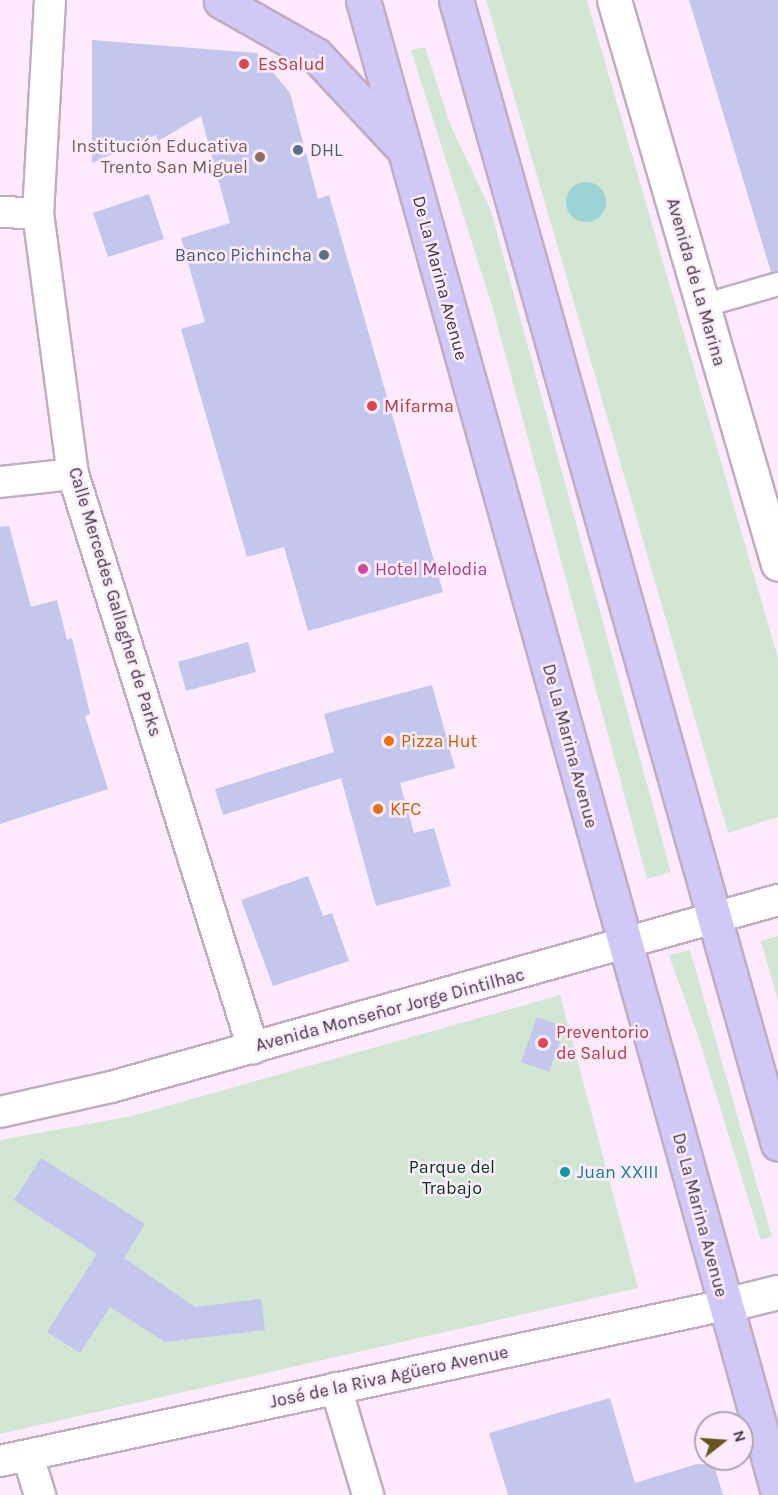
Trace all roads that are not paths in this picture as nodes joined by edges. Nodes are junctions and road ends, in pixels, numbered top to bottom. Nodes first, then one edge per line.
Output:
1 (50, 0) edge
2 (221, 0) edge
3 (363, 0) edge
4 (456, 0) edge
5 (614, 0) edge
6 (404, 149) junction
7 (0, 212) edge
8 (38, 213) junction
9 (778, 284) edge
10 (702, 306) junction
11 (73, 474) junction
12 (0, 482) edge
13 (778, 564) edge
14 (778, 900) edge
15 (715, 918) junction
16 (625, 944) junction
17 (253, 1048) junction
18 (0, 1112) edge
19 (778, 1144) edge
20 (778, 1292) edge
21 (725, 1305) junction
22 (336, 1388) junction
23 (14, 1458) edge
24 (778, 1492) edge
25 (40, 1495) edge
26 (368, 1495) edge

1 - 8 street, Calle Mercedes Gallagher de Parks
2 - 6 main road
3 - 6 main road, De La Marina Avenue
4 - 15 main road
5 - 10 street, Avenida de La Marina
6 - 16 main road, De La Marina Avenue
7 - 8 street
8 - 11 street, Calle Mercedes Gallagher de Parks
9 - 10 street
10 - 13 street, Avenida de La Marina
11 - 12 street
11 - 17 street, Calle Mercedes Gallagher de Parks
14 - 15 street, Avenida Monseñor Jorge Dintilhac
15 - 16 street, Avenida Monseñor Jorge Dintilhac
15 - 19 main road
16 - 17 street, Avenida Monseñor Jorge Dintilhac
16 - 21 main road, De La Marina Avenue
17 - 18 street, Avenida Monseñor Jorge Dintilhac
20 - 21 street, José de la Riva Agüero Avenue
21 - 22 street, José de la Riva Agüero Avenue
21 - 24 main road, De La Marina Avenue
22 - 23 street, José de la Riva Agüero Avenue
22 - 26 street
23 - 25 street

